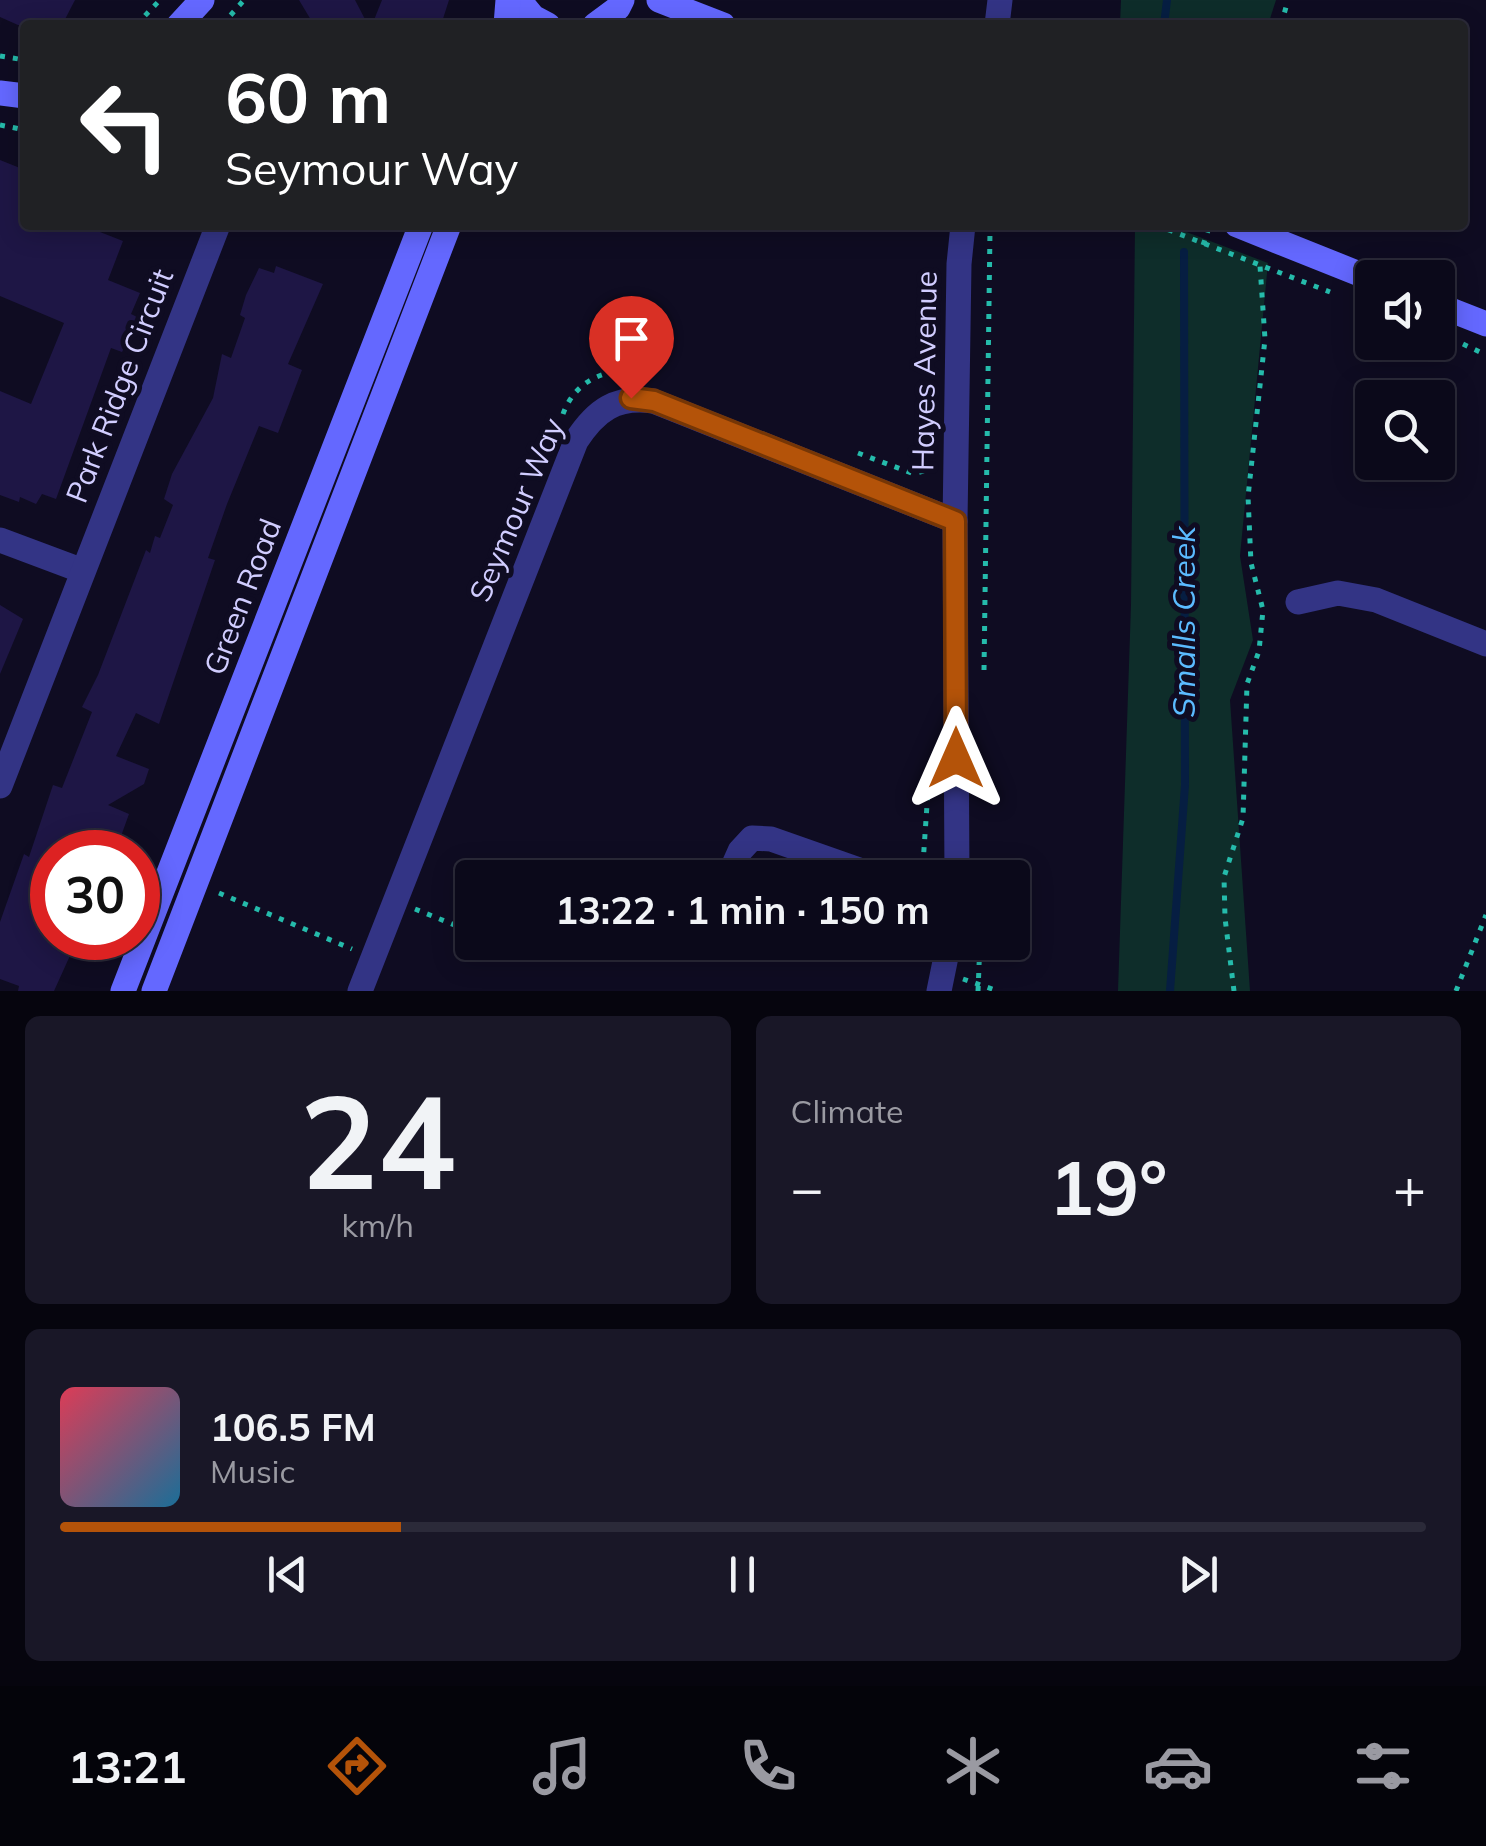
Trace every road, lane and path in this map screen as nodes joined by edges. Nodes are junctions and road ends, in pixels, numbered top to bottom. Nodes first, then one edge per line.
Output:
1 (160, 0) edge
2 (202, 0) edge
3 (244, 0) edge
4 (519, 0) edge
5 (622, 0) edge
6 (658, 0) edge
7 (141, 20) edge
8 (184, 20) edge
9 (226, 20) edge
10 (540, 20) edge
11 (602, 20) edge
12 (709, 20) edge
13 (216, 230) edge
14 (419, 230) edge
15 (447, 230) edge
16 (962, 230) edge
17 (990, 230) edge
18 (1168, 230) edge
19 (1208, 230) edge
20 (1250, 230) edge
21 (1204, 245) junction
22 (1260, 266) junction
23 (1355, 272) edge
24 (1335, 294) dead end
25 (1455, 311) edge
26 (1486, 324) edge
27 (662, 379) dead end
28 (561, 419) dead end
29 (842, 447) dead end
30 (926, 470) dead end
31 (955, 521) junction
32 (0, 540) edge
33 (83, 571) junction
34 (1298, 602) dead end
35 (1486, 644) edge
36 (984, 678) dead end
37 (0, 786) edge
38 (736, 860) edge
39 (831, 860) edge
40 (957, 860) edge
41 (196, 883) junction
42 (395, 901) junction
43 (1486, 914) edge
44 (455, 925) edge
45 (1476, 939) junction
46 (1486, 945) edge
47 (362, 953) junction
48 (979, 960) edge
49 (346, 962) dead end
50 (940, 981) edge
51 (978, 988) edge
52 (123, 991) edge
53 (154, 991) edge
54 (360, 991) edge
55 (998, 991) edge
56 (1234, 991) edge
57 (1456, 991) edge

1 - 7 path
2 - 8 main road
3 - 9 path
4 - 10 main road
5 - 11 main road
6 - 12 main road
13 - 33 street, Park Ridge Circuit
14 - 52 main road, Green Road
15 - 41 main road, Green Road
16 - 31 street, Hayes Avenue
17 - 36 path
18 - 21 path
19 - 21 path
20 - 23 main road
21 - 22 path
22 - 24 path
22 - 56 path
25 - 26 main road
27 - 28 path
29 - 30 path
31 - 40 street, Hayes Avenue
31 - 42 street, Seymour Way
32 - 33 street
33 - 37 street, Park Ridge Circuit
34 - 35 street
38 - 39 street
41 - 47 path
41 - 53 main road, Green Road
42 - 44 path
42 - 47 street, Seymour Way
43 - 45 path
45 - 46 path
45 - 57 path
47 - 49 path
47 - 54 street, Seymour Way
48 - 51 path
50 - 51 path
51 - 55 path

